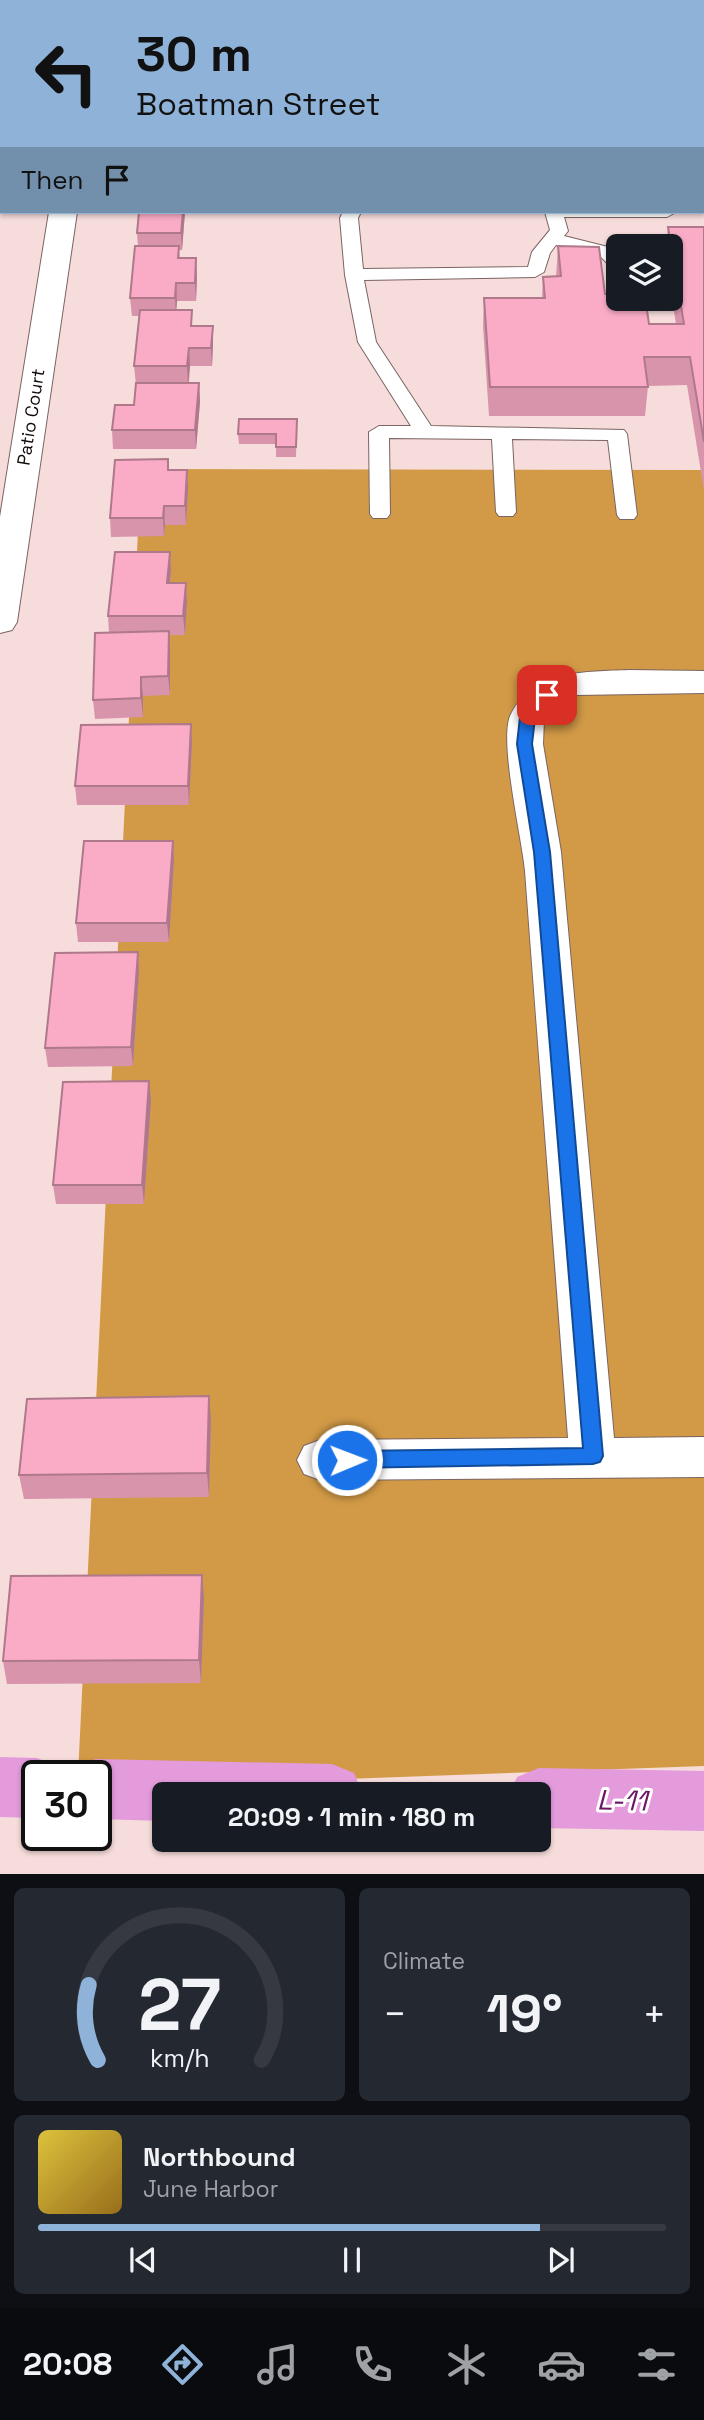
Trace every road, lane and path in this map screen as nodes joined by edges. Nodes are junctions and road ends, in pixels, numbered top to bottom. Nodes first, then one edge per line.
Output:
1 (63, 214) edge
2 (351, 214) edge
3 (555, 214) edge
4 (552, 239) junction
5 (606, 253) edge
6 (354, 275) junction
7 (425, 432) junction
8 (502, 433) junction
9 (506, 512) dead end
10 (380, 514) dead end
11 (627, 516) dead end
12 (0, 622) edge
13 (704, 682) edge
14 (593, 1456) junction
15 (704, 1457) edge
16 (320, 1460) dead end

1 - 12 street, Patio Court
2 - 6 lane
3 - 4 lane
4 - 5 lane
4 - 6 lane
6 - 7 lane
7 - 8 lane
7 - 10 lane
8 - 9 lane
8 - 11 lane
13 - 14 street
14 - 15 street
14 - 16 street

